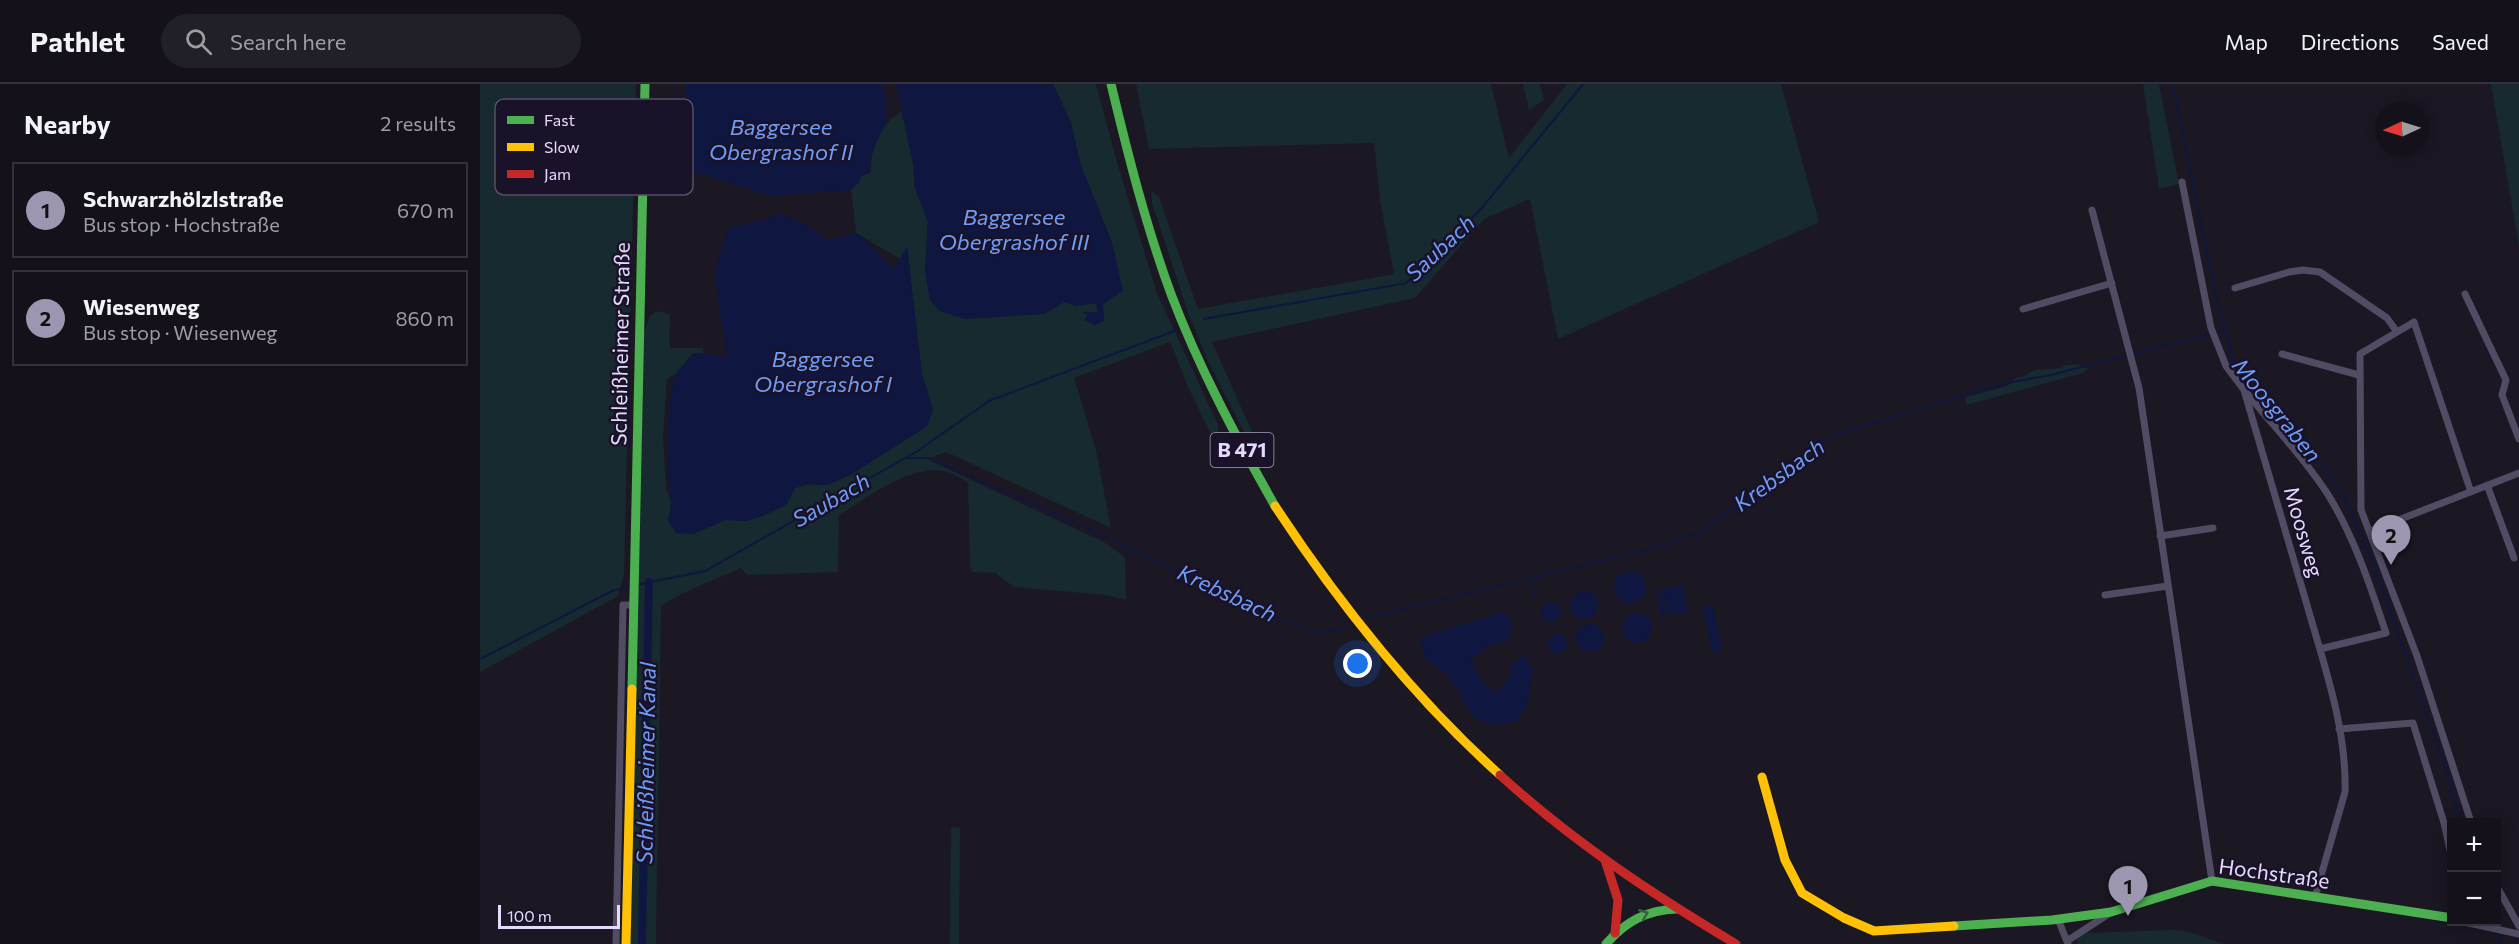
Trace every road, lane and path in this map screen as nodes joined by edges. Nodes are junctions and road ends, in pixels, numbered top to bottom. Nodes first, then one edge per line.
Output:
1 (645, 84) edge
2 (1111, 84) edge
3 (645, 99) edge
4 (2182, 182) dead end
5 (643, 195) edge
6 (2092, 210) dead end
7 (2112, 283) junction
8 (2235, 288) dead end
9 (2465, 294) dead end
10 (2023, 309) dead end
11 (2397, 332) junction
12 (2282, 354) dead end
13 (2359, 375) junction
14 (2244, 390) junction
15 (2263, 411) junction
16 (2252, 418) junction
17 (2519, 439) edge
18 (2519, 473) edge
19 (2487, 485) junction
20 (2471, 492) junction
21 (2213, 528) dead end
22 (2370, 531) junction
23 (2160, 537) junction
24 (2514, 558) dead end
25 (2168, 586) junction
26 (2105, 595) dead end
27 (634, 600) junction
28 (2320, 649) junction
29 (2339, 729) junction
30 (1762, 777) dead end
31 (2470, 818) edge
32 (2447, 838) edge
33 (1605, 860) junction
34 (2212, 881) junction
35 (2501, 894) edge
36 (2315, 897) junction
37 (1678, 909) junction
38 (2111, 912) junction
39 (2447, 917) edge
40 (2058, 919) junction
41 (2480, 926) edge
42 (2519, 926) edge
43 (1615, 933) junction
44 (2519, 934) edge
45 (2068, 943) edge
46 (616, 944) edge
47 (626, 944) edge
48 (1606, 944) edge
49 (1736, 944) edge

1 - 3 main road, Schleißheimer Straße
2 - 33 main road, B 471
4 - 14 street, Moosweg
5 - 27 main road, Schleißheimer Straße
6 - 7 street
7 - 10 street
7 - 23 street
8 - 11 street
9 - 17 street
11 - 13 street
11 - 20 street
12 - 13 street
13 - 22 street
14 - 15 street
14 - 16 street, Moosweg
15 - 16 street
15 - 28 street
16 - 28 street, Moosweg
18 - 19 street
19 - 20 street
19 - 24 street
20 - 22 street
21 - 23 street
22 - 31 street
23 - 25 street
25 - 26 street
25 - 34 street
27 - 46 street, Schleißheimer Straße
27 - 47 main road, Schleißheimer Straße
28 - 29 street, Moosweg
29 - 32 street
29 - 36 street, Moosweg
30 - 40 main road, Hochstraße
33 - 37 main road, B 471
33 - 43 main road
34 - 36 main road, Hochstraße
34 - 38 main road, Hochstraße
35 - 42 street
36 - 39 main road, Hochstraße
43 -> 37 main road
37 - 49 main road, B 471
38 - 40 main road, Hochstraße
38 - 45 street
40 - 45 street
41 - 44 street
43 - 48 main road

